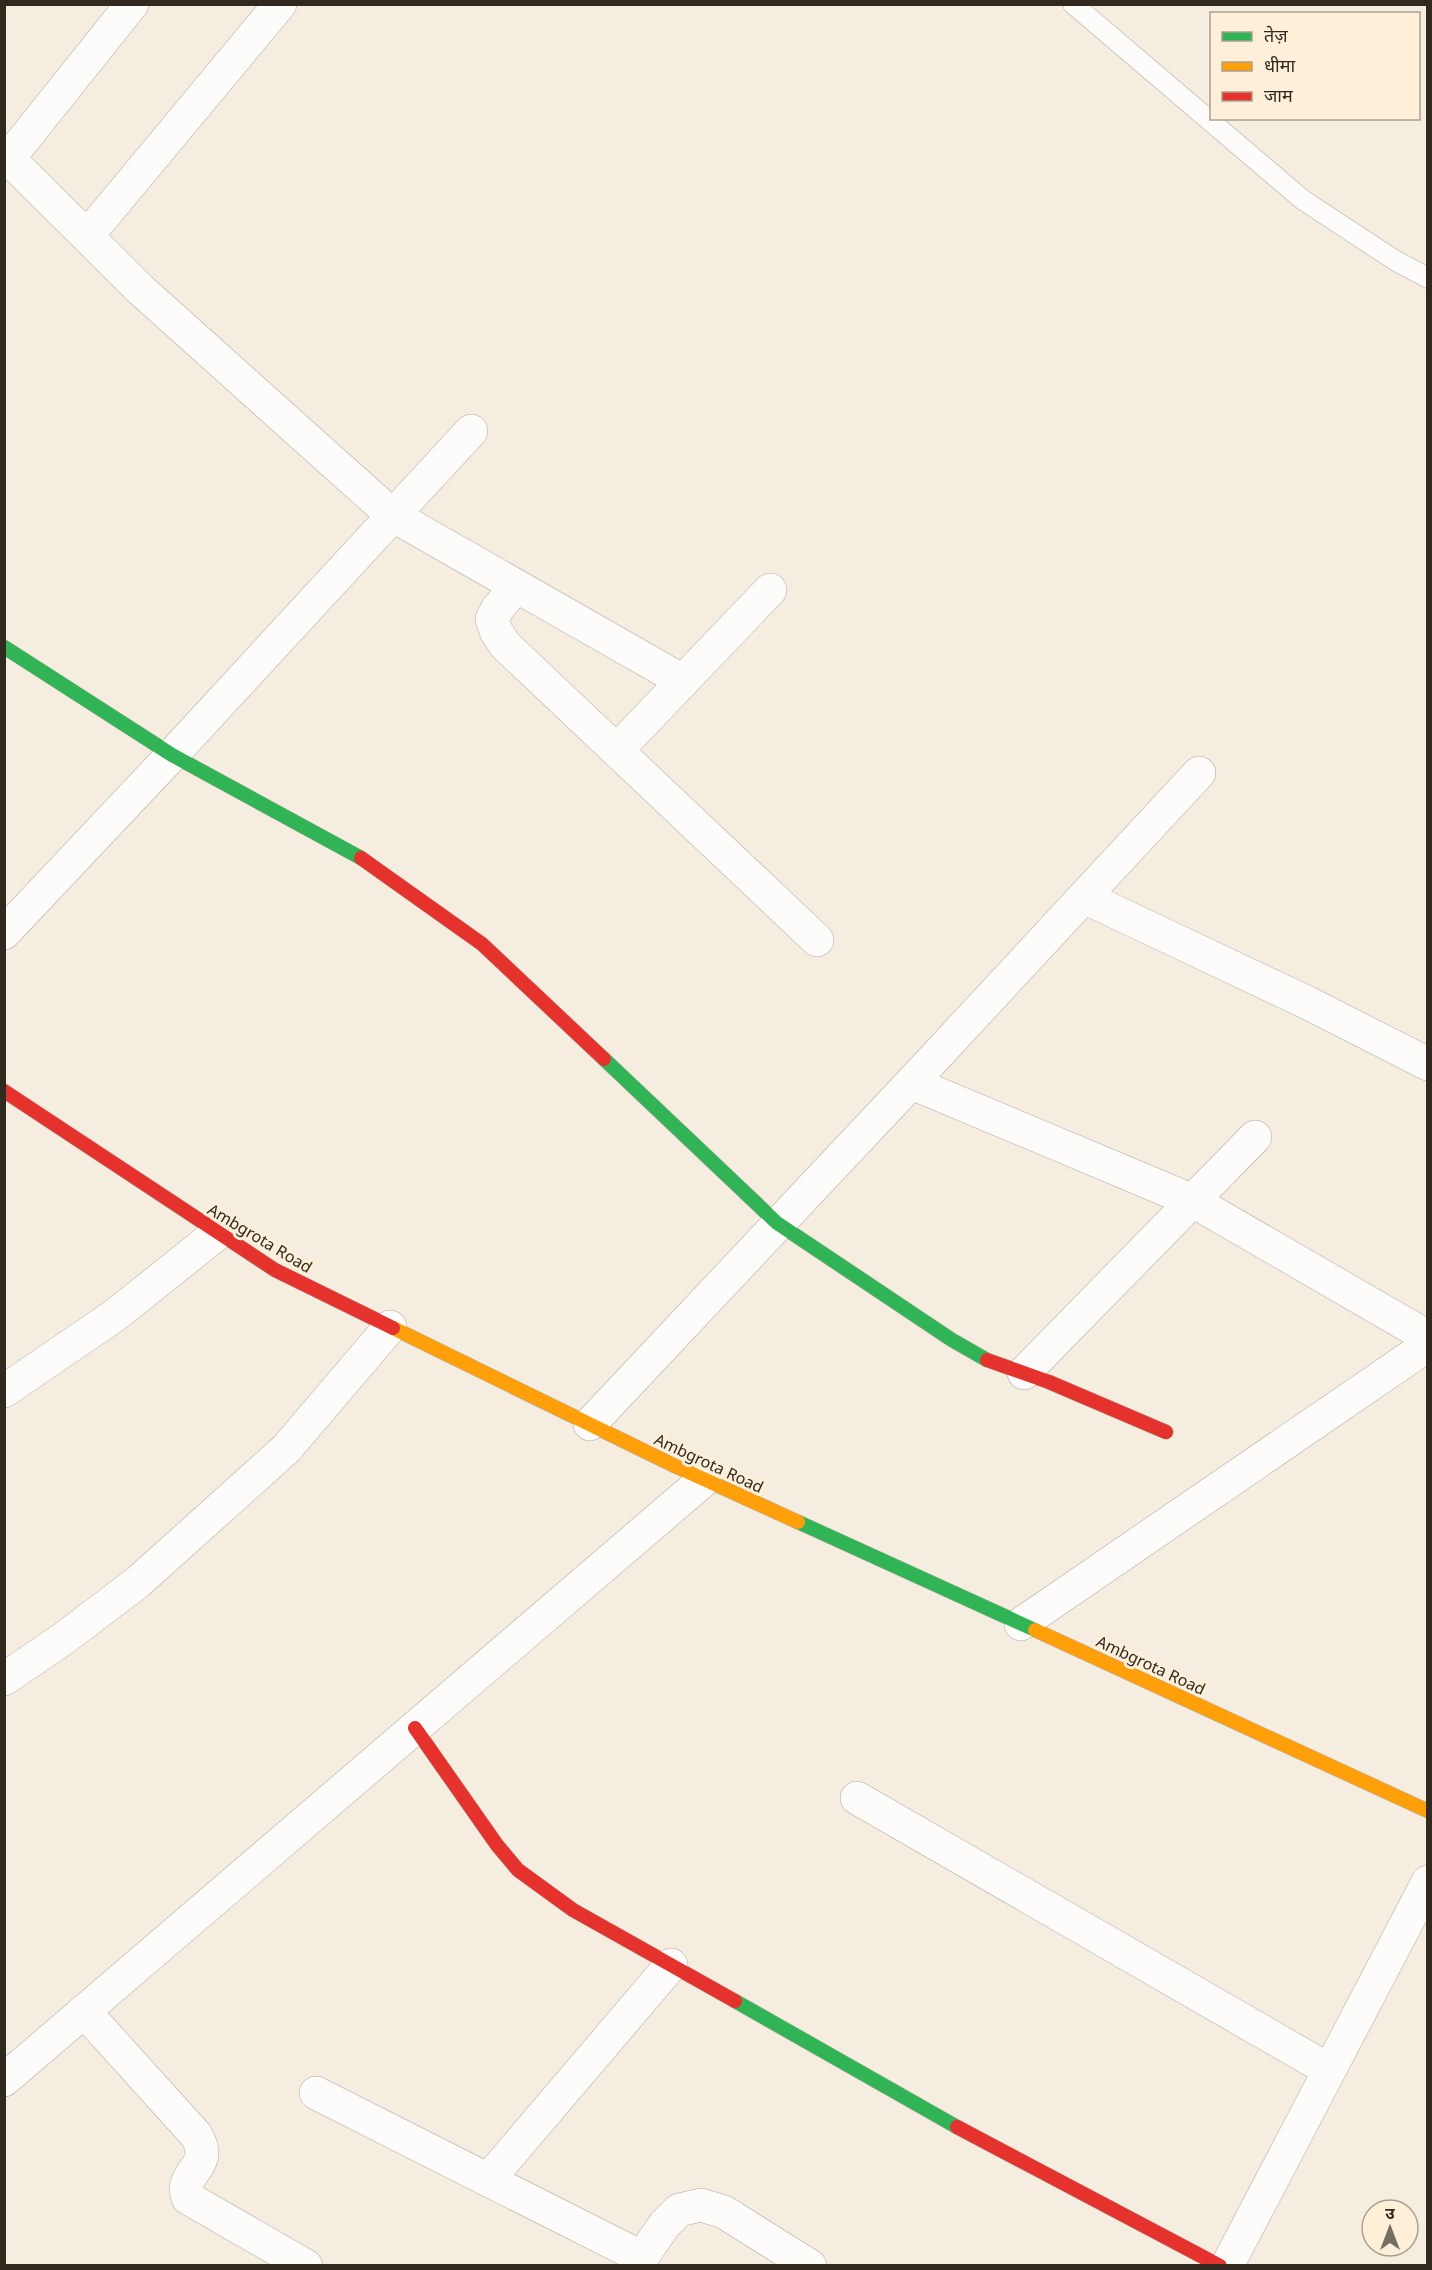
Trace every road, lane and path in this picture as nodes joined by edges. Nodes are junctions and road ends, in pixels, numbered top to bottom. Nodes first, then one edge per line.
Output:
1 (132, 4) edge
2 (280, 4) edge
3 (1073, 4) edge
4 (7, 156) edge
5 (87, 236) junction
6 (1428, 278) edge
7 (471, 431) dead end
8 (392, 515) junction
9 (516, 587) junction
10 (770, 590) dead end
11 (4, 647) edge
12 (683, 681) junction
13 (617, 750) junction
14 (172, 755) junction
15 (1199, 773) dead end
16 (1084, 897) junction
17 (4, 933) edge
18 (817, 940) dead end
19 (1428, 1064) edge
20 (912, 1083) junction
21 (4, 1091) edge
22 (1254, 1137) dead end
23 (1192, 1201) junction
24 (777, 1223) junction
25 (218, 1233) junction
26 (390, 1327) junction
27 (1428, 1337) edge
28 (1428, 1345) edge
29 (1024, 1373) junction
30 (4, 1391) edge
31 (590, 1424) junction
32 (1166, 1432) dead end
33 (705, 1479) junction
34 (1021, 1624) junction
35 (4, 1679) edge
36 (415, 1728) junction
37 (857, 1798) dead end
38 (1428, 1811) edge
39 (1428, 1882) edge
40 (670, 1965) junction
41 (84, 2011) junction
42 (1329, 2070) junction
43 (4, 2080) edge
44 (316, 2093) dead end
45 (488, 2180) junction
46 (639, 2261) edge
47 (306, 2265) edge
48 (810, 2265) edge
49 (1220, 2265) edge
50 (1227, 2265) edge

1 - 4 street
2 - 5 street
3 - 6 lane
4 - 5 street
5 - 8 street
7 - 8 street
8 - 9 street
8 - 14 street
9 - 12 street
9 - 13 street
10 - 12 street
11 - 14 street
12 - 13 street
13 - 18 street
14 - 17 street
14 - 24 street
15 - 16 street
16 - 19 street
16 - 20 street
20 - 23 street
20 - 24 street
21 - 25 street, Ambgrota Road
22 - 23 street
23 - 27 street
23 - 29 street
24 - 29 street
24 - 31 street
25 - 26 street, Ambgrota Road
25 - 30 street
26 - 31 street, Ambgrota Road
26 - 35 street
28 - 34 street
29 - 32 street
31 - 33 street, Ambgrota Road
33 - 34 street, Ambgrota Road
33 - 36 street
34 - 38 street, Ambgrota Road
36 - 40 street
36 - 41 street
37 - 42 street
39 - 42 street
40 - 45 street
40 - 49 street
41 - 43 street
41 - 47 street
42 - 50 street
44 - 45 street
45 - 46 street
46 - 48 street

